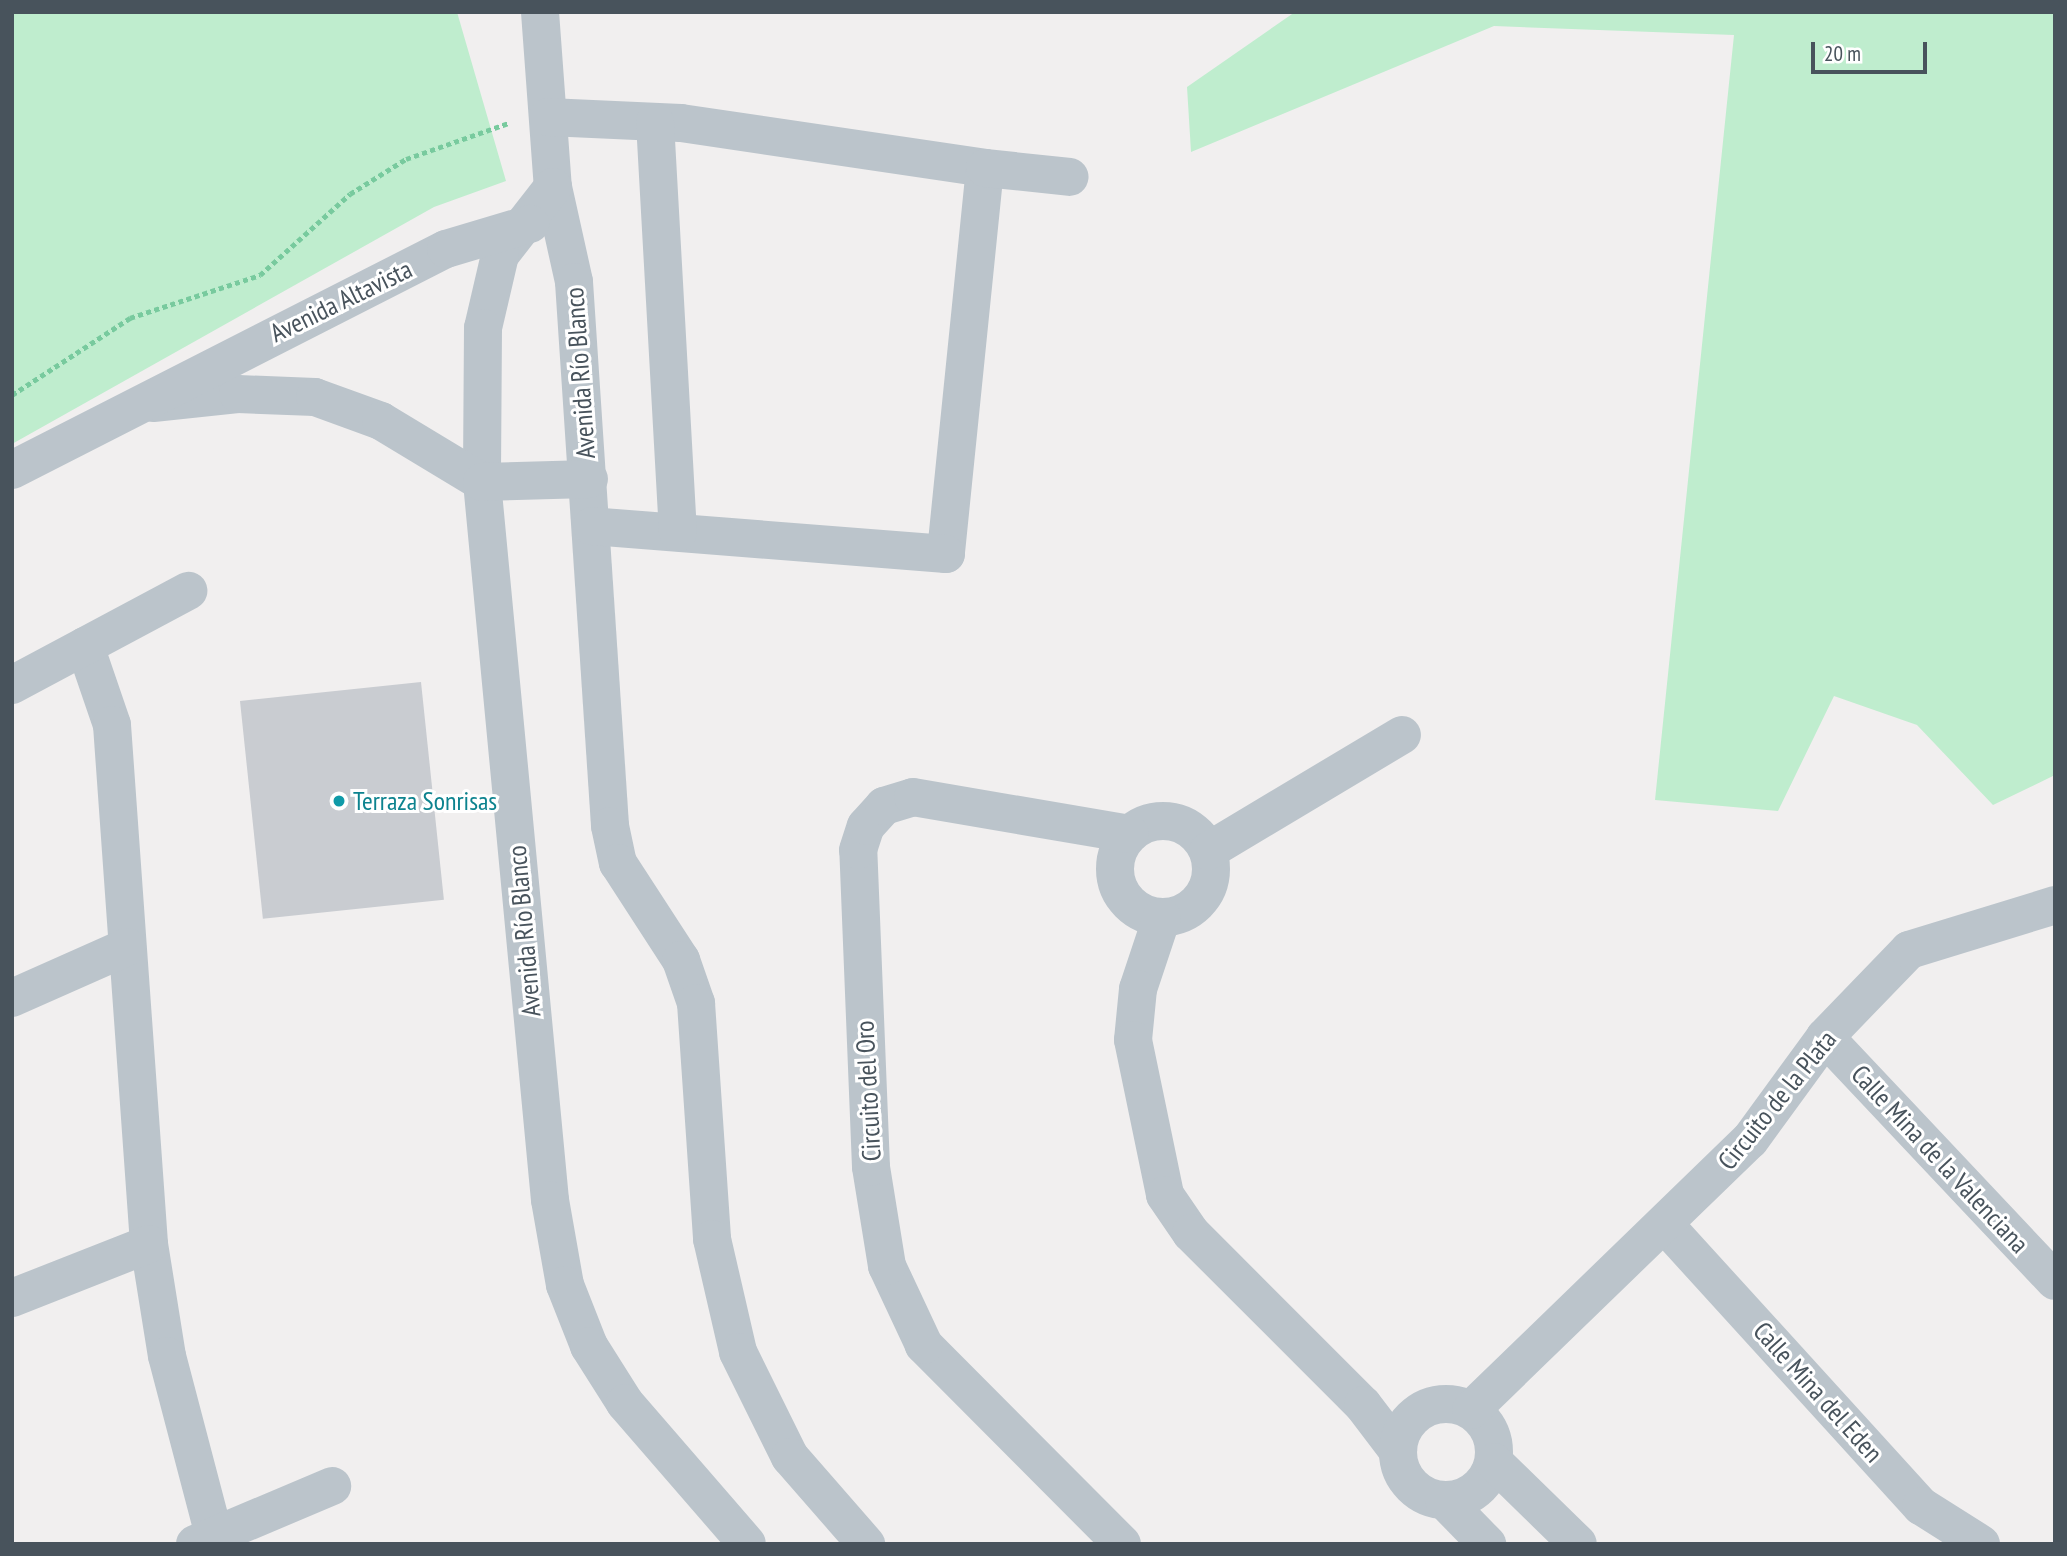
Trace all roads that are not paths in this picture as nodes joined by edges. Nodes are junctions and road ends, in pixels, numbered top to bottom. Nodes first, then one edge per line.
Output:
1 (540, 12) edge
2 (548, 117) junction
3 (655, 122) junction
4 (985, 168) junction
5 (1070, 177) dead end
6 (553, 187) junction
7 (519, 223) junction
8 (564, 228) junction
9 (127, 406) junction
10 (12, 470) edge
11 (589, 479) junction
12 (482, 482) junction
13 (592, 526) junction
14 (678, 532) junction
15 (188, 590) dead end
16 (85, 646) junction
17 (12, 685) edge
18 (1402, 734) dead end
19 (1130, 834) junction
20 (1208, 851) junction
21 (2055, 905) edge
22 (1162, 917) junction
23 (127, 947) junction
24 (12, 998) edge
25 (1825, 1037) junction
26 (1666, 1226) junction
27 (149, 1244) junction
28 (2055, 1281) edge
29 (12, 1298) edge
30 (1471, 1410) junction
31 (1398, 1451) junction
32 (1494, 1462) junction
33 (332, 1486) dead end
34 (1444, 1500) junction
35 (204, 1540) edge
36 (747, 1544) edge
37 (866, 1544) edge
38 (1122, 1544) edge
39 (1487, 1544) edge
40 (1578, 1544) edge
41 (1981, 1544) edge

1 - 2 street, Avenida Río Blanco
2 - 3 street
2 - 6 street, Avenida Río Blanco
3 - 4 street
3 - 14 street
4 - 5 street
4 - 14 street
6 - 7 street
6 - 8 street, Avenida Río Blanco
7 - 8 street, Avenida Altavista
7 - 9 street, Avenida Altavista
7 - 12 street, Avenida Río Blanco
8 - 11 street, Avenida Río Blanco
9 - 10 street, Avenida Altavista
9 - 12 street, Avenida Altavista
11 - 12 street
11 - 13 street, Avenida Río Blanco
12 - 36 street, Avenida Río Blanco
13 - 14 street
13 - 37 street, Avenida Río Blanco
15 - 16 street
16 - 17 street
16 - 23 street
18 - 20 street
19 - 20 street
19 - 22 street
19 - 38 street, Circuito del Oro
20 - 22 street
21 - 25 street, Circuito de la Plata
22 - 31 street
23 - 24 street
23 - 27 street
25 - 26 street, Circuito de la Plata
25 - 28 street, Calle Mina de la Valenciana
26 - 30 street, Circuito de la Plata
26 - 41 street, Calle Mina del Eden
27 - 29 street
27 - 35 street
30 - 31 street
30 - 32 street
31 - 34 street
32 - 34 street
32 - 40 street
33 - 35 street
34 - 39 street

